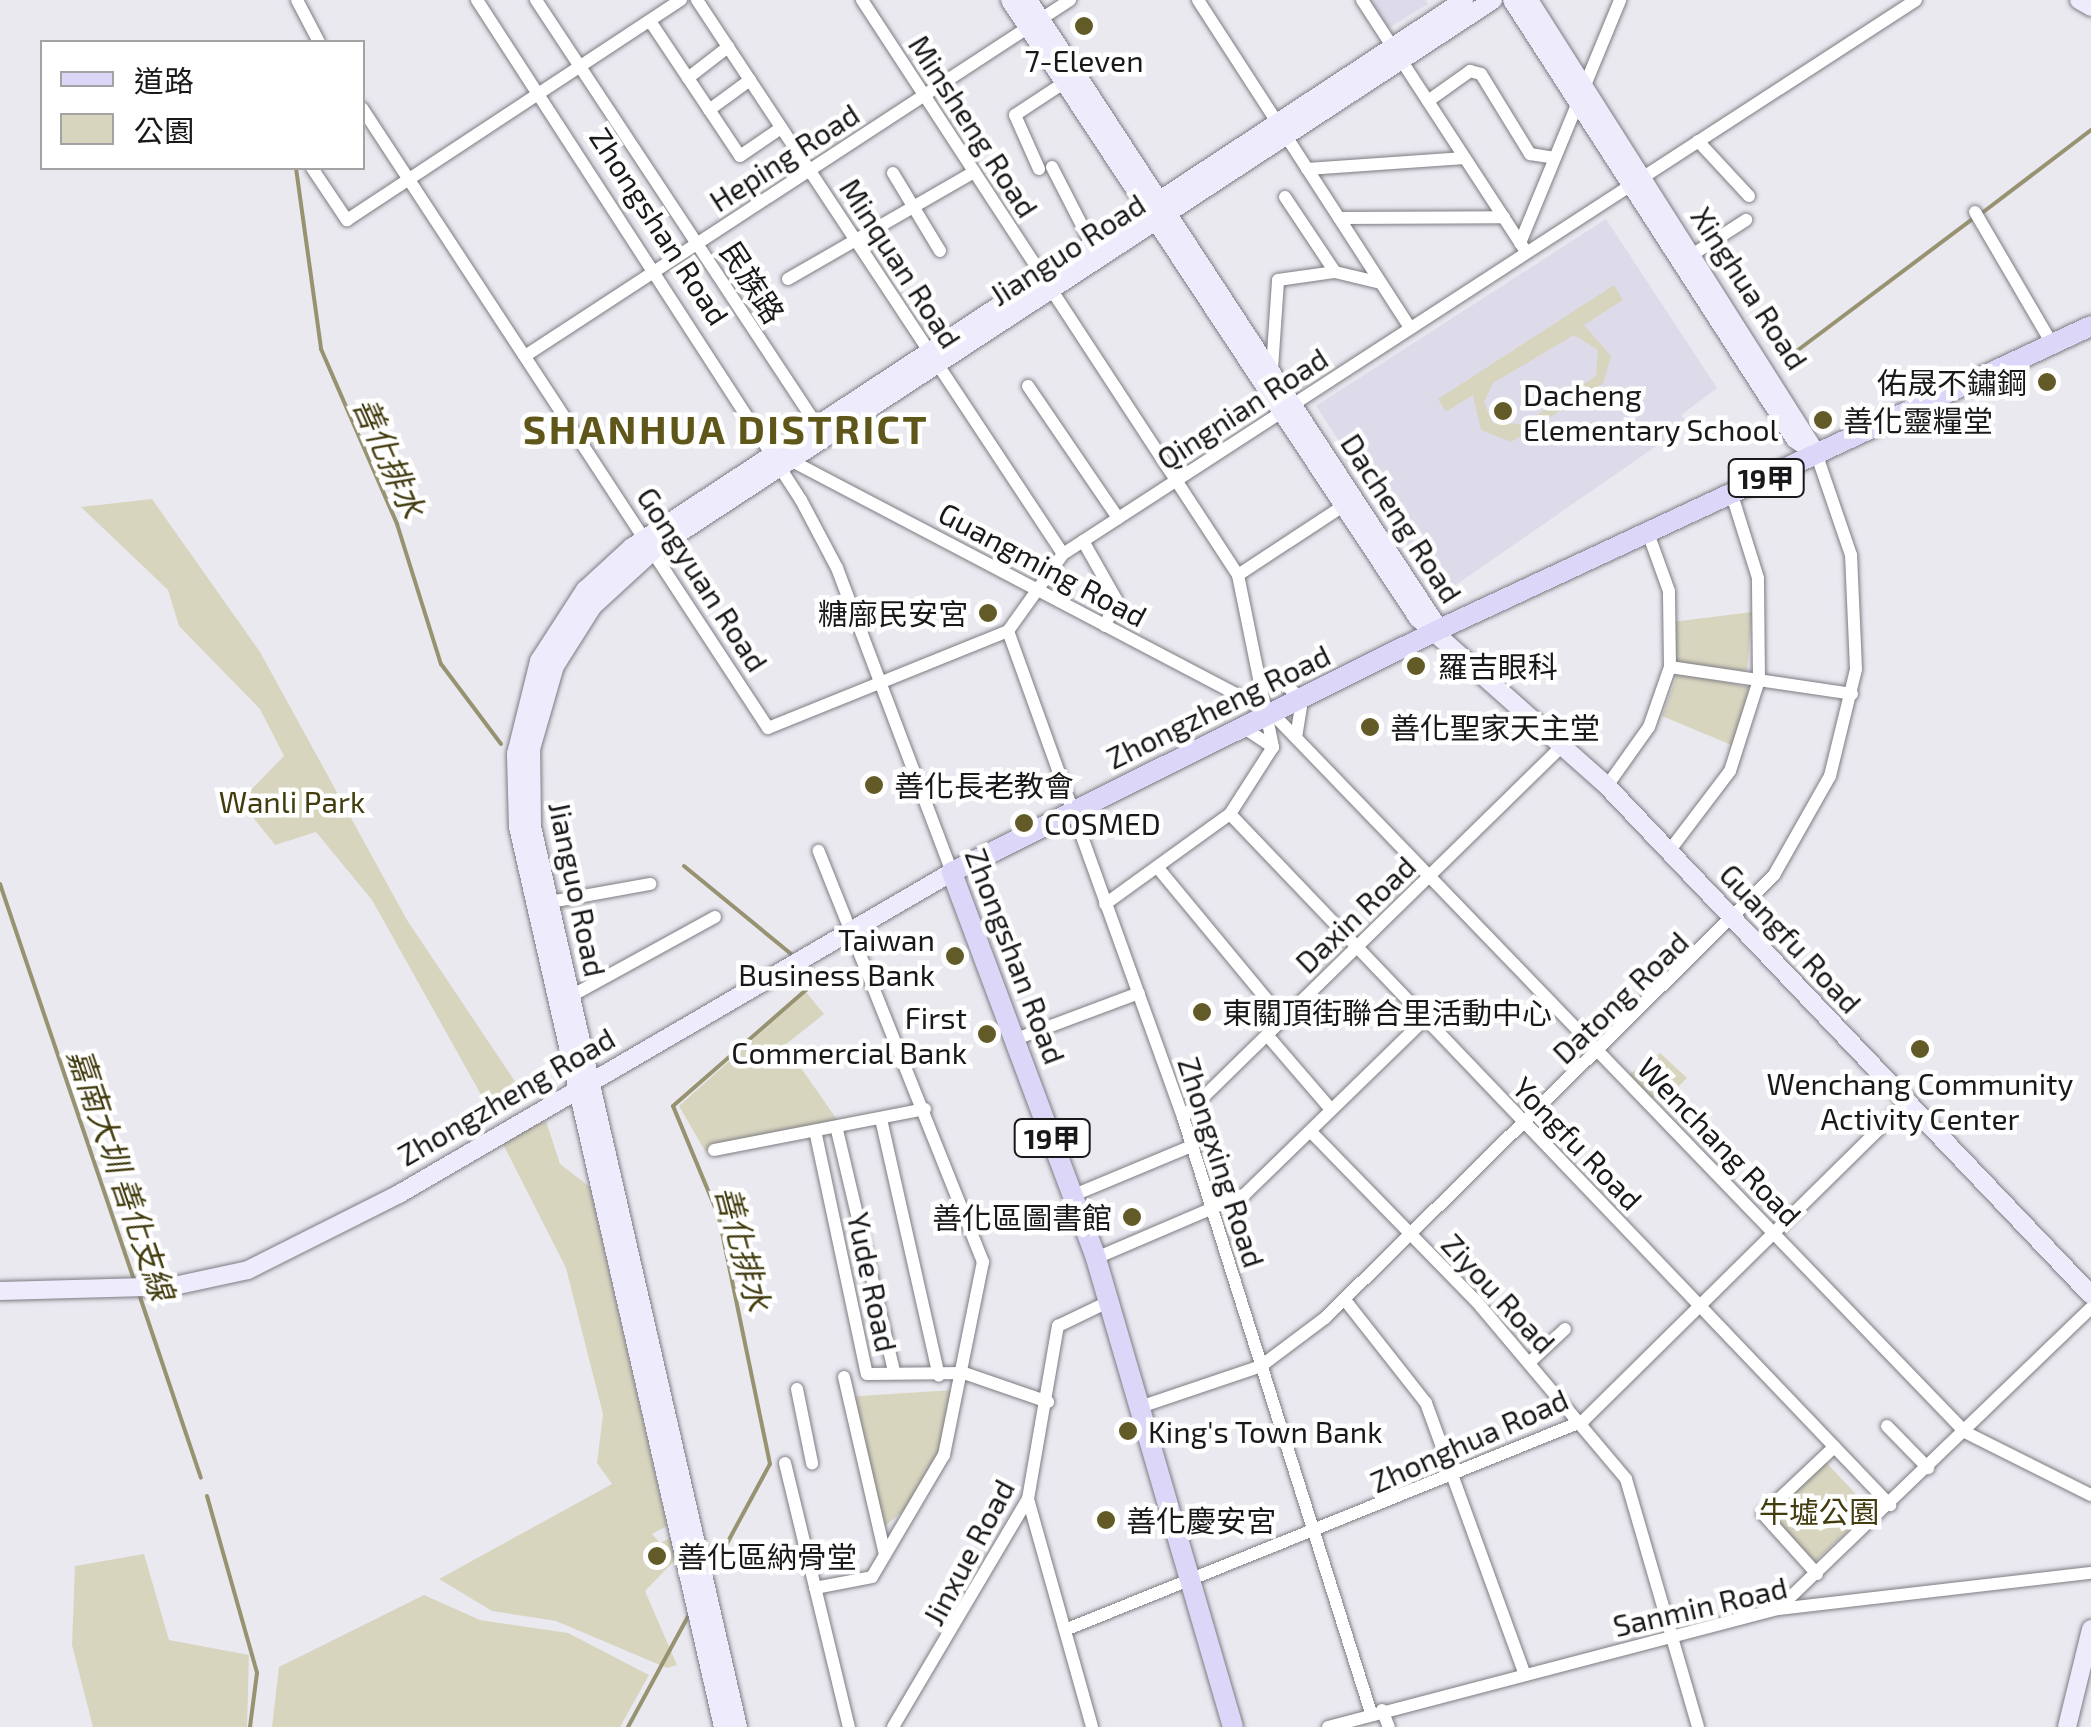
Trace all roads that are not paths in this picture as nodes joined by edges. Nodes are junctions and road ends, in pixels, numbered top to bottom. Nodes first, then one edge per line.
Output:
1 (297, 0) edge
2 (478, 0) edge
3 (536, 0) edge
4 (681, 0) edge
5 (697, 0) edge
6 (862, 0) edge
7 (1010, 0) edge
8 (1028, 0) edge
9 (1070, 0) edge
10 (1198, 0) edge
11 (1362, 0) edge
12 (1464, 0) edge
13 (1494, 0) edge
14 (1512, 0) edge
15 (1529, 0) edge
16 (1620, 0) edge
17 (1916, 0) edge
18 (2079, 0) edge
19 (2091, 7) edge
20 (650, 21) junction
21 (1034, 23) junction
22 (318, 40) edge
23 (728, 48) junction
24 (1398, 54) junction
25 (581, 68) junction
26 (688, 78) junction
27 (750, 80) junction
28 (1065, 82) junction
29 (539, 94) junction
30 (924, 95) junction
31 (1583, 96) junction
32 (1428, 101) junction
33 (710, 110) junction
34 (365, 112) edge
35 (782, 128) junction
36 (1282, 131) junction
37 (1698, 141) junction
38 (1464, 158) junction
39 (1555, 158) junction
40 (1307, 169) junction
41 (313, 170) edge
42 (810, 170) junction
43 (974, 172) junction
44 (893, 173) dead end
45 (410, 179) junction
46 (1638, 180) junction
47 (1749, 196) dead end
48 (1285, 197) dead end
49 (915, 209) junction
50 (1160, 211) junction
51 (1976, 212) dead end
52 (1504, 217) junction
53 (1339, 218) junction
54 (1746, 220) dead end
55 (698, 243) junction
56 (858, 243) junction
57 (1092, 245) junction
58 (1523, 247) junction
59 (940, 251) dead end
60 (1694, 253) junction
61 (654, 271) junction
62 (1334, 272) junction
63 (788, 279) dead end
64 (1381, 283) junction
65 (1048, 284) junction
66 (2091, 326) edge
67 (1410, 328) junction
68 (2051, 342) junction
69 (525, 356) junction
70 (934, 358) junction
71 (1272, 368) junction
72 (1028, 386) dead end
73 (1289, 408) junction
74 (816, 424) junction
75 (1816, 453) junction
76 (781, 460) junction
77 (1176, 480) junction
78 (1732, 495) junction
79 (1350, 501) junction
80 (1118, 518) junction
81 (1648, 533) junction
82 (1082, 541) junction
83 (651, 543) junction
84 (1063, 554) junction
85 (1238, 575) junction
86 (1037, 590) junction
87 (1105, 626) junction
88 (1440, 629) junction
89 (1008, 631) junction
90 (1670, 667) junction
91 (1760, 680) junction
92 (879, 681) junction
93 (1265, 684) junction
94 (1852, 694) junction
95 (1302, 698) junction
96 (1272, 713) junction
97 (1244, 727) junction
98 (1296, 738) junction
99 (1563, 746) junction
100 (1273, 747) junction
101 (522, 766) junction
102 (1607, 786) junction
103 (1072, 812) junction
104 (1230, 814) junction
105 (1670, 850) junction
106 (820, 851) dead end
107 (1158, 868) junction
108 (952, 872) junction
109 (1429, 876) junction
110 (650, 884) dead end
111 (550, 902) junction
112 (1105, 904) junction
113 (715, 917) dead end
114 (1735, 920) junction
115 (855, 931) junction
116 (1356, 947) junction
117 (1139, 993) junction
118 (573, 995) junction
119 (1425, 1019) junction
120 (1283, 1020) junction
121 (1267, 1036) junction
122 (1016, 1039) junction
123 (1598, 1052) junction
124 (587, 1083) junction
125 (1908, 1102) junction
126 (1328, 1106) junction
127 (926, 1109) junction
128 (1183, 1117) junction
129 (881, 1120) junction
130 (1526, 1125) junction
131 (837, 1130) junction
132 (816, 1135) junction
133 (1314, 1135) junction
134 (1192, 1146) junction
135 (714, 1150) dead end
136 (1074, 1195) junction
137 (1213, 1213) junction
138 (1774, 1234) junction
139 (1410, 1235) junction
140 (1096, 1258) junction
141 (2085, 1276) edge
142 (0, 1292) edge
143 (2091, 1296) edge
144 (1346, 1300) junction
145 (1110, 1301) junction
146 (1700, 1306) junction
147 (2091, 1308) edge
148 (1566, 1329) dead end
149 (1530, 1362) junction
150 (1261, 1366) junction
151 (894, 1371) junction
152 (964, 1373) junction
153 (939, 1376) junction
154 (844, 1377) dead end
155 (796, 1389) dead end
156 (1048, 1402) junction
157 (1140, 1407) junction
158 (1583, 1421) junction
159 (1887, 1426) dead end
160 (1965, 1432) junction
161 (1834, 1447) junction
162 (812, 1463) dead end
163 (785, 1464) dead end
164 (1928, 1468) junction
165 (1458, 1476) junction
166 (2091, 1495) edge
167 (1028, 1499) junction
168 (1890, 1506) junction
169 (1314, 1533) junction
170 (885, 1554) junction
171 (2091, 1573) edge
172 (1817, 1574) junction
173 (1189, 1581) junction
174 (816, 1588) junction
175 (700, 1591) junction
176 (1778, 1609) junction
177 (2091, 1629) edge
178 (1065, 1630) junction
179 (1675, 1636) junction
180 (1525, 1675) junction
181 (1376, 1712) junction
182 (723, 1727) edge
183 (738, 1727) edge
184 (849, 1727) edge
185 (893, 1727) edge
186 (1092, 1727) edge
187 (1233, 1727) edge
188 (1328, 1727) edge
189 (1389, 1727) edge
190 (1698, 1727) edge
191 (2067, 1727) edge

1 - 22 street
2 - 29 street, Zhongshan Road
3 - 25 street, 民族路
4 - 20 street
5 - 23 street, Minquan Road
6 - 30 street, Minsheng Road
7 - 21 street, Dacheng Road
8 - 21 street, Dacheng Road
9 - 21 street, Heping Road
10 - 36 street
11 - 24 street
12 - 24 street, Jianguo Road
13 - 24 street, Jianguo Road
14 - 31 street, Xinghua Road
15 - 31 street, Xinghua Road
16 - 31 street
17 - 37 street, Qingnian Road
18 - 19 street
20 - 25 street
20 - 26 street
21 - 28 street, Dacheng Road
21 - 30 street, Heping Road
21 - 50 street, Dacheng Road
23 - 26 street
23 - 27 street, Minquan Road
24 - 32 street
24 - 36 street, Jianguo Road
25 - 29 street
25 - 55 street, 民族路
26 - 33 street
27 - 33 street
27 - 35 street, Minquan Road
28 - 50 street, Dacheng Road
28 - 57 street
29 - 45 street
29 - 61 street, Zhongshan Road
30 - 42 street, Heping Road
30 - 43 street, Minsheng Road
31 - 39 street
31 - 46 street, Xinghua Road
32 - 38 street
32 - 39 street
33 - 35 street
34 - 45 street, Gongyuan Road
35 - 42 street, Minquan Road
36 - 40 street
36 - 50 street, Jianguo Road
37 - 46 street, Qingnian Road
37 - 47 street
38 - 40 street
38 - 52 street
39 - 58 street
40 - 53 street
41 - 45 street
42 - 55 street, Heping Road
42 - 56 street, Minquan Road
43 - 49 street
43 - 65 street, Minsheng Road
44 - 49 street
45 - 69 street, Gongyuan Road
46 - 58 street, Qingnian Road
46 - 60 street, Xinghua Road
46 - 75 street, Xinghua Road
48 - 62 street
49 - 56 street
49 - 59 street
50 - 57 street, Jianguo Road
50 - 65 street, Jianguo Road
50 - 71 street, Dacheng Road
50 - 73 street, Dacheng Road
51 - 68 street
52 - 53 street
52 - 58 street
53 - 64 street
54 - 60 street
55 - 61 street, Heping Road
55 - 74 street, 民族路
56 - 63 street
56 - 70 street, Minquan Road
57 - 65 street, Jianguo Road
58 - 67 street, Qingnian Road
60 - 75 street, Xinghua Road
61 - 69 street, Heping Road
61 - 76 street, Zhongshan Road
62 - 64 street
62 - 71 street
64 - 67 street
65 - 70 street, Jianguo Road
65 - 77 street, Minsheng Road
66 - 68 main road, Zhongzheng Road / 19甲
67 - 73 street, Qingnian Road
68 - 75 main road, Zhongzheng Road / 19甲
69 - 83 street, Gongyuan Road
70 - 74 street, Jianguo Road
70 - 76 street, Jianguo Road
70 - 84 street, Minquan Road
71 - 73 street, Dacheng Road
72 - 80 street
73 - 77 street, Qingnian Road
73 - 79 street, Dacheng Road
74 - 76 street, Jianguo Road
75 - 78 main road, Zhongzheng Road / 19甲
75 - 94 street, Datong Road
76 - 83 street, Jianguo Road
76 - 86 street, Guangming Road
76 - 92 street, Zhongshan Road
77 - 80 street, Qingnian Road
77 - 85 street, Minsheng Road
78 - 81 main road, Zhongzheng Road / 19甲
78 - 91 street
79 - 85 street
79 - 88 street, Dacheng Road
80 - 82 street, Qingnian Road
81 - 88 main road, Zhongzheng Road / 19甲
81 - 90 street
82 - 84 street, Qingnian Road
82 - 87 street
83 - 92 street, Gongyuan Road
83 - 101 street, Jianguo Road
84 - 86 street, Qingnian Road
85 - 93 street
86 - 87 street, Guangming Road
86 - 89 street, Qingnian Road
87 - 96 street, Guangming Road
88 - 95 main road, Zhongzheng Road / 19甲
88 - 99 street, Guangfu Road
89 - 92 street
89 - 103 street, Zhongxing Road
90 - 91 street
90 - 102 street
91 - 94 street
91 - 105 street
92 - 108 street, Zhongshan Road
93 - 95 street
93 - 96 street
94 - 114 street, Datong Road
95 - 96 main road, Zhongzheng Road / 19甲
95 - 98 street
96 - 97 main road, Zhongzheng Road / 19甲
96 - 98 street, Wenchang Road
96 - 100 street
97 - 100 street
97 - 103 main road, Zhongzheng Road / 19甲
98 - 109 street, Wenchang Road
99 - 102 street, Guangfu Road
99 - 109 street, Daxin Road
100 - 104 street
101 - 111 street, Jianguo Road
101 - 124 street, Jianguo Road
102 - 105 street, Guangfu Road
103 - 108 main road, Zhongzheng Road / 19甲
103 - 112 street, Zhongxing Road
104 - 107 street
104 - 116 street, Yongfu Road
105 - 114 street, Guangfu Road
106 - 115 street
107 - 112 street
107 - 120 street
108 - 115 street, Zhongzheng Road
108 - 122 main road, Zhongshan Road / 19甲
109 - 116 street, Daxin Road
109 - 123 street, Wenchang Road
110 - 111 street
111 - 118 street, Jianguo Road
112 - 117 street, Zhongxing Road
113 - 118 street
114 - 123 street, Datong Road
114 - 125 street, Guangfu Road
115 - 124 street, Zhongzheng Road
115 - 127 street
116 - 119 street, Yongfu Road
116 - 120 street, Daxin Road
117 - 122 street
117 - 128 street, Zhongxing Road
118 - 124 street, Jianguo Road
119 - 126 street
119 - 130 street, Yongfu Road
120 - 121 street, Daxin Road
121 - 126 street
121 - 128 street, Daxin Road
122 - 136 main road, Zhongshan Road / 19甲
123 - 130 street, Datong Road
123 - 138 street, Wenchang Road
124 - 142 street, Zhongzheng Road
124 - 175 street, Jianguo Road
125 - 138 street, Zhonghua Road
125 - 141 street, Guangfu Road
126 - 133 street
127 - 129 street
127 - 152 street
128 - 134 street, Zhongxing Road
129 - 131 street
129 - 153 street
130 - 139 street, Datong Road
130 - 146 street, Yongfu Road
131 - 132 street
131 - 151 street
132 - 135 street
132 - 151 street, Yude Road
133 - 137 street
133 - 139 street, Ziyou Road
134 - 136 street
134 - 137 street, Zhongxing Road
136 - 140 main road, Zhongshan Road / 19甲
137 - 140 street
137 - 150 street, Zhongxing Road
138 - 146 street, Zhonghua Road
138 - 160 street, Wenchang Road
139 - 144 street, Datong Road
139 - 149 street, Ziyou Road
140 - 145 main road, Zhongshan Road / 19甲
141 - 143 street, Guangfu Road
144 - 150 street, Datong Road
144 - 165 street
145 - 156 street, Jinxue Road
145 - 157 main road, Zhongshan Road / 19甲
146 - 158 street, Zhonghua Road
146 - 161 street, Yongfu Road
147 - 160 street
148 - 149 street
149 - 158 street, Ziyou Road
150 - 157 street, Datong Road
150 - 169 street, Zhongxing Road
151 - 153 street, Yude Road
152 - 153 street, Yude Road
152 - 156 street, Yude Road
152 - 170 street
154 - 170 street
155 - 162 street
156 - 167 street, Jinxue Road
157 - 173 main road, Zhongshan Road / 19甲
158 - 165 street, Zhonghua Road
158 - 179 street, Ziyou Road
159 - 164 street
160 - 164 street
160 - 166 street, Wenchang Road
161 - 168 street, Yongfu Road
161 - 172 street
163 - 174 street
164 - 168 street
165 - 169 street, Zhonghua Road
165 - 180 street
167 - 178 street
167 - 185 street, Jinxue Road
168 - 172 street
169 - 173 street, Zhonghua Road
169 - 181 street, Zhongxing Road
170 - 174 street
171 - 176 street, Sanmin Road
172 - 176 street
173 - 178 street, Zhonghua Road
173 - 187 main road, Zhongshan Road / 19甲
174 - 184 street
175 - 182 street, Jianguo Road
175 - 183 street, Jianguo Road
176 - 179 street, Sanmin Road
177 - 191 street
178 - 186 street
179 - 180 street, Sanmin Road
179 - 190 street, Ziyou Road
180 - 181 street, Sanmin Road
181 - 188 street, Sanmin Road
181 - 189 street, Zhongxing Road

